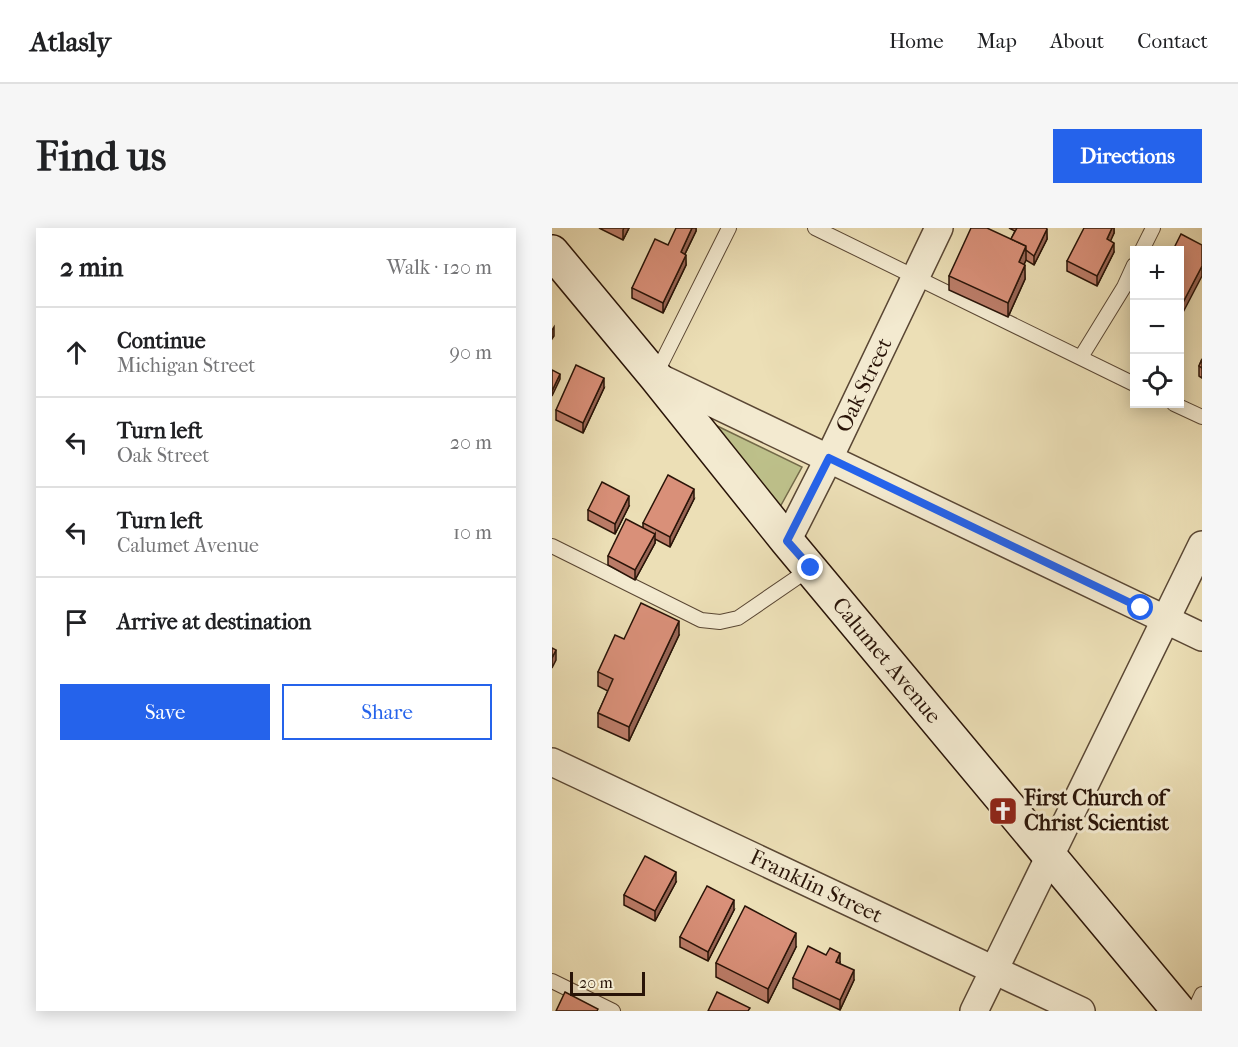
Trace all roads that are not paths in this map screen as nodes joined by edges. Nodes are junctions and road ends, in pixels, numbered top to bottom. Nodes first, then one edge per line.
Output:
1 (729, 228) edge
2 (815, 228) edge
3 (939, 228) edge
4 (1153, 228) edge
5 (1144, 246) edge
6 (552, 252) edge
7 (1130, 273) edge
8 (916, 276) junction
9 (1081, 357) junction
10 (655, 376) junction
11 (1130, 382) edge
12 (1183, 408) edge
13 (1202, 417) edge
14 (829, 458) junction
15 (787, 541) junction
16 (1202, 545) edge
17 (552, 546) edge
18 (811, 568) junction
19 (1166, 619) junction
20 (1202, 636) edge
21 (552, 762) edge
22 (1050, 856) junction
23 (994, 969) junction
24 (552, 981) edge
25 (1202, 994) edge
26 (613, 1011) edge
27 (974, 1011) edge
28 (1081, 1011) edge
29 (1179, 1011) edge
30 (1194, 1011) edge

1 - 10 lane
2 - 8 lane
3 - 8 street, Oak Street
4 - 5 lane
6 - 10 main road, Calumet Avenue
7 - 9 lane
8 - 9 lane
8 - 14 street, Oak Street
9 - 11 lane
10 - 14 street
10 - 15 main road, Calumet Avenue
12 - 13 lane
14 - 15 street, Oak Street
14 - 19 street
15 - 18 main road, Calumet Avenue
16 - 19 street
17 - 18 lane
18 - 22 main road, Calumet Avenue
19 - 20 street
19 - 22 street
21 - 23 street, Franklin Street
22 - 23 street
22 - 29 main road, Calumet Avenue
23 - 27 street
23 - 28 street, Franklin Street
24 - 26 lane
25 - 30 lane

